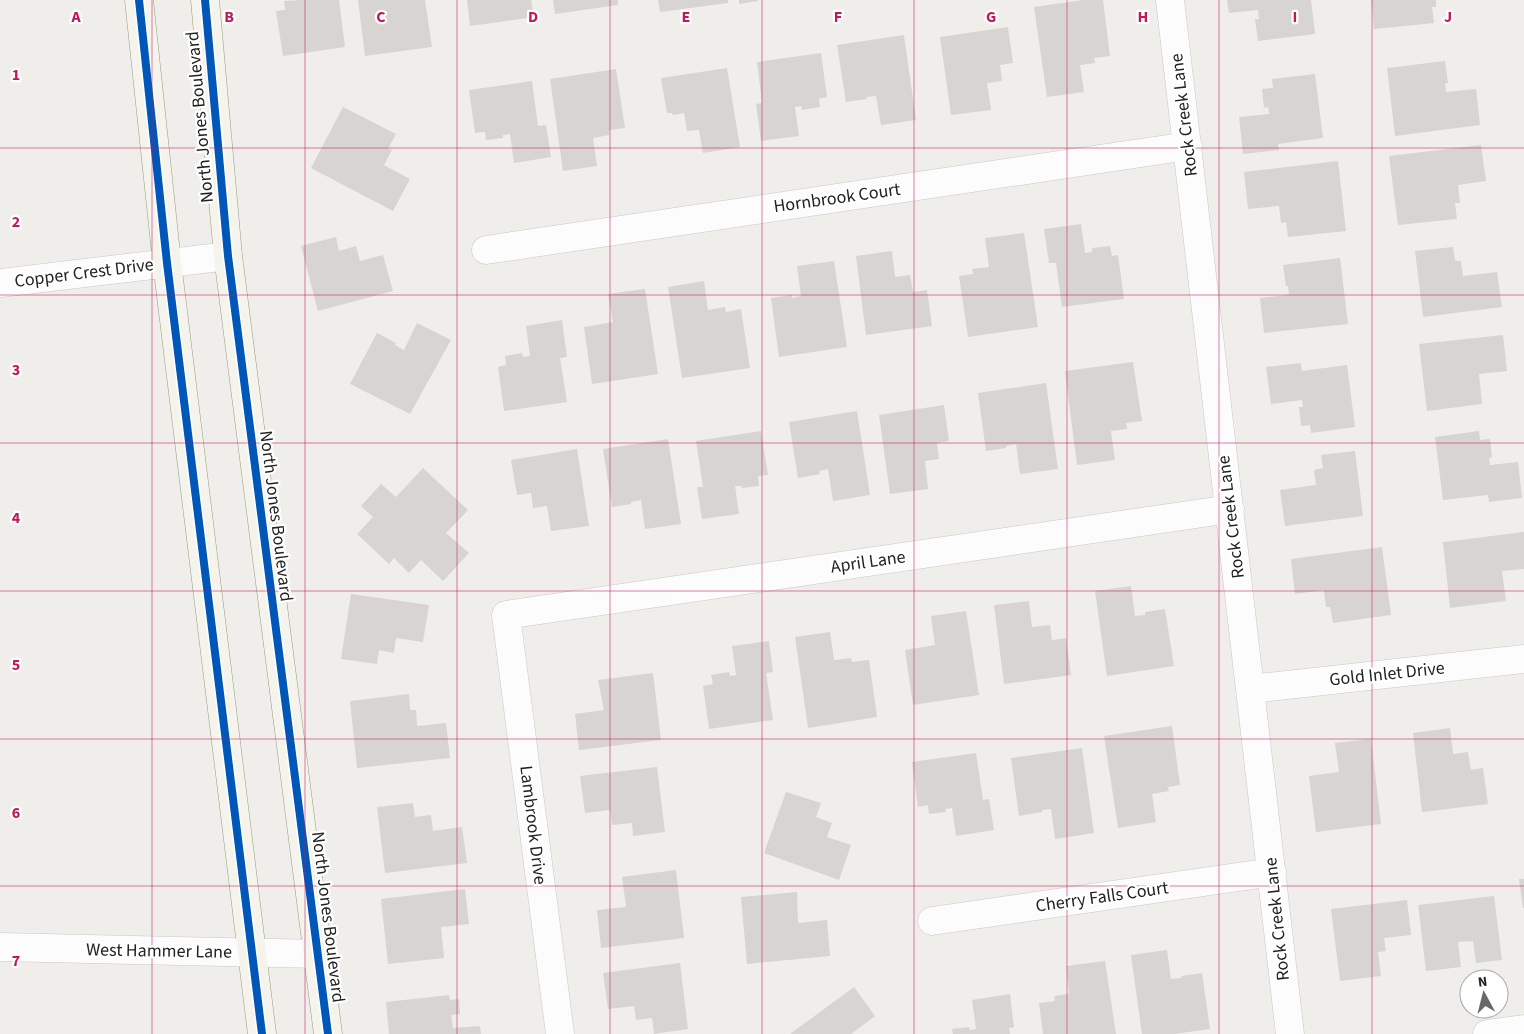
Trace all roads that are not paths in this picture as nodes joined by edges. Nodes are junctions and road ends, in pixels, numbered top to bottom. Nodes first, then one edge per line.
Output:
1 (139, 0) edge
2 (205, 0) edge
3 (1170, 0) edge
4 (1188, 146) junction
5 (486, 250) dead end
6 (228, 256) junction
7 (167, 263) junction
8 (0, 283) edge
9 (1230, 509) junction
10 (506, 615) joint
11 (1524, 659) edge
12 (1250, 689) junction
13 (1272, 872) junction
14 (932, 921) dead end
15 (0, 947) edge
16 (252, 953) junction
17 (318, 954) junction
18 (1524, 1029) edge
19 (262, 1034) edge
20 (328, 1034) edge
21 (560, 1034) edge
22 (1290, 1034) edge
23 (1487, 1034) edge

1 - 7 main road
2 - 6 main road, North Jones Boulevard
3 - 4 street, Rock Creek Lane
4 - 5 street, Hornbrook Court
4 - 9 street, Rock Creek Lane
6 - 7 street, Copper Crest Drive
6 - 17 main road, North Jones Boulevard
7 - 8 street, Copper Crest Drive
7 - 16 main road
9 - 10 street, April Lane
9 - 12 street, Rock Creek Lane
10 - 21 street, Lambrook Drive
11 - 12 street, Gold Inlet Drive
12 - 13 street, Rock Creek Lane
13 - 14 street, Cherry Falls Court
13 - 22 street, Rock Creek Lane
15 - 16 street, West Hammer Lane
16 - 17 street, West Hammer Lane
16 - 19 main road
17 - 20 main road, North Jones Boulevard
18 - 23 street

